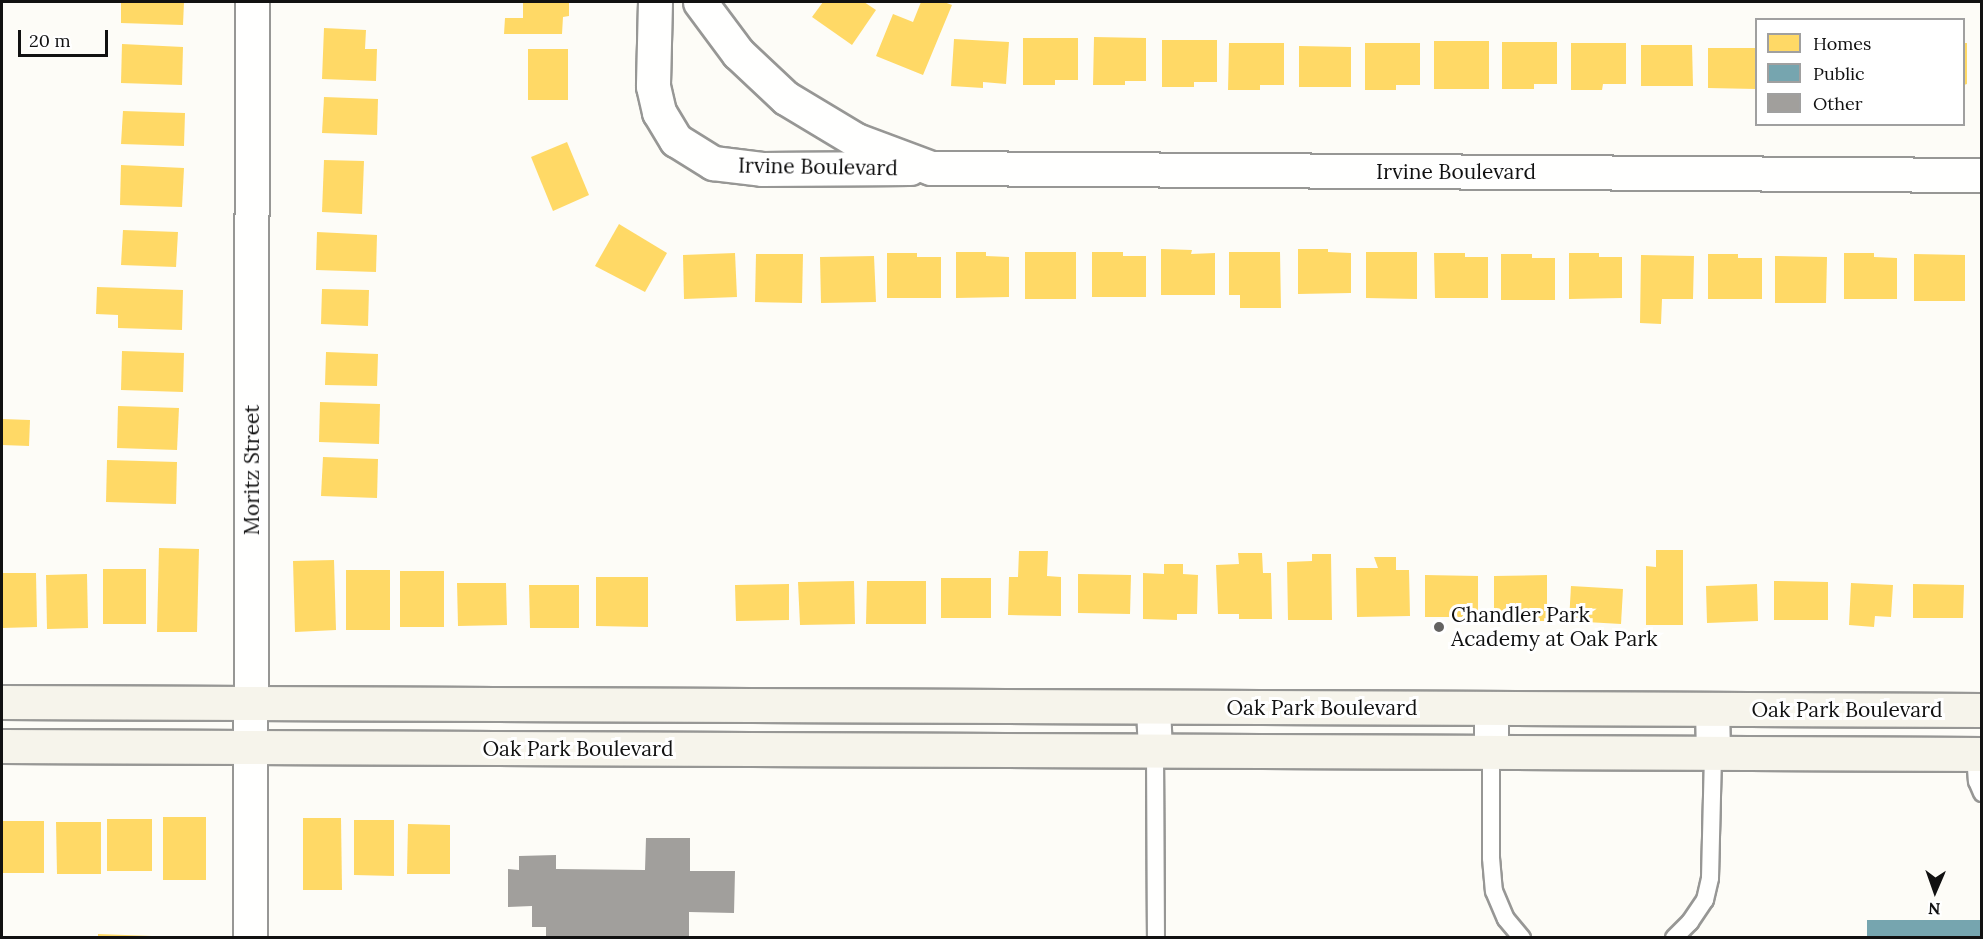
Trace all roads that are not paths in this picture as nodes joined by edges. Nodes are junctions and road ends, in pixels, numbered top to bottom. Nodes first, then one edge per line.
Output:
1 (252, 2) edge
2 (655, 2) edge
3 (700, 2) edge
4 (931, 168) junction
5 (1982, 175) edge
6 (2, 702) edge
7 (251, 703) junction
8 (1153, 707) junction
9 (1491, 708) junction
10 (1712, 709) junction
11 (1982, 710) edge
12 (2, 746) edge
13 (251, 748) junction
14 (1155, 751) junction
15 (1491, 752) junction
16 (1713, 753) junction
17 (1978, 754) edge
18 (1982, 793) edge
19 (250, 938) edge
20 (1156, 938) edge
21 (1522, 938) edge
22 (1674, 938) edge

1 - 7 street, Moritz Street
2 - 4 street, Irvine Boulevard
3 - 4 street, Irvine Boulevard
4 - 5 street, Irvine Boulevard
6 - 7 street, Oak Park Boulevard
7 - 8 street, Oak Park Boulevard
7 - 13 street, Moritz Street
8 - 9 street, Oak Park Boulevard
8 - 14 street
9 - 10 street, Oak Park Boulevard
9 - 15 street
10 - 11 street, Oak Park Boulevard
10 - 16 street
12 - 13 street, Oak Park Boulevard
13 - 14 street, Oak Park Boulevard
13 - 19 street, Moritz Street
14 - 15 street, Oak Park Boulevard
14 - 20 lane
15 - 16 street, Oak Park Boulevard
15 - 21 lane
16 - 17 street, Oak Park Boulevard
16 - 22 lane
17 - 18 lane

